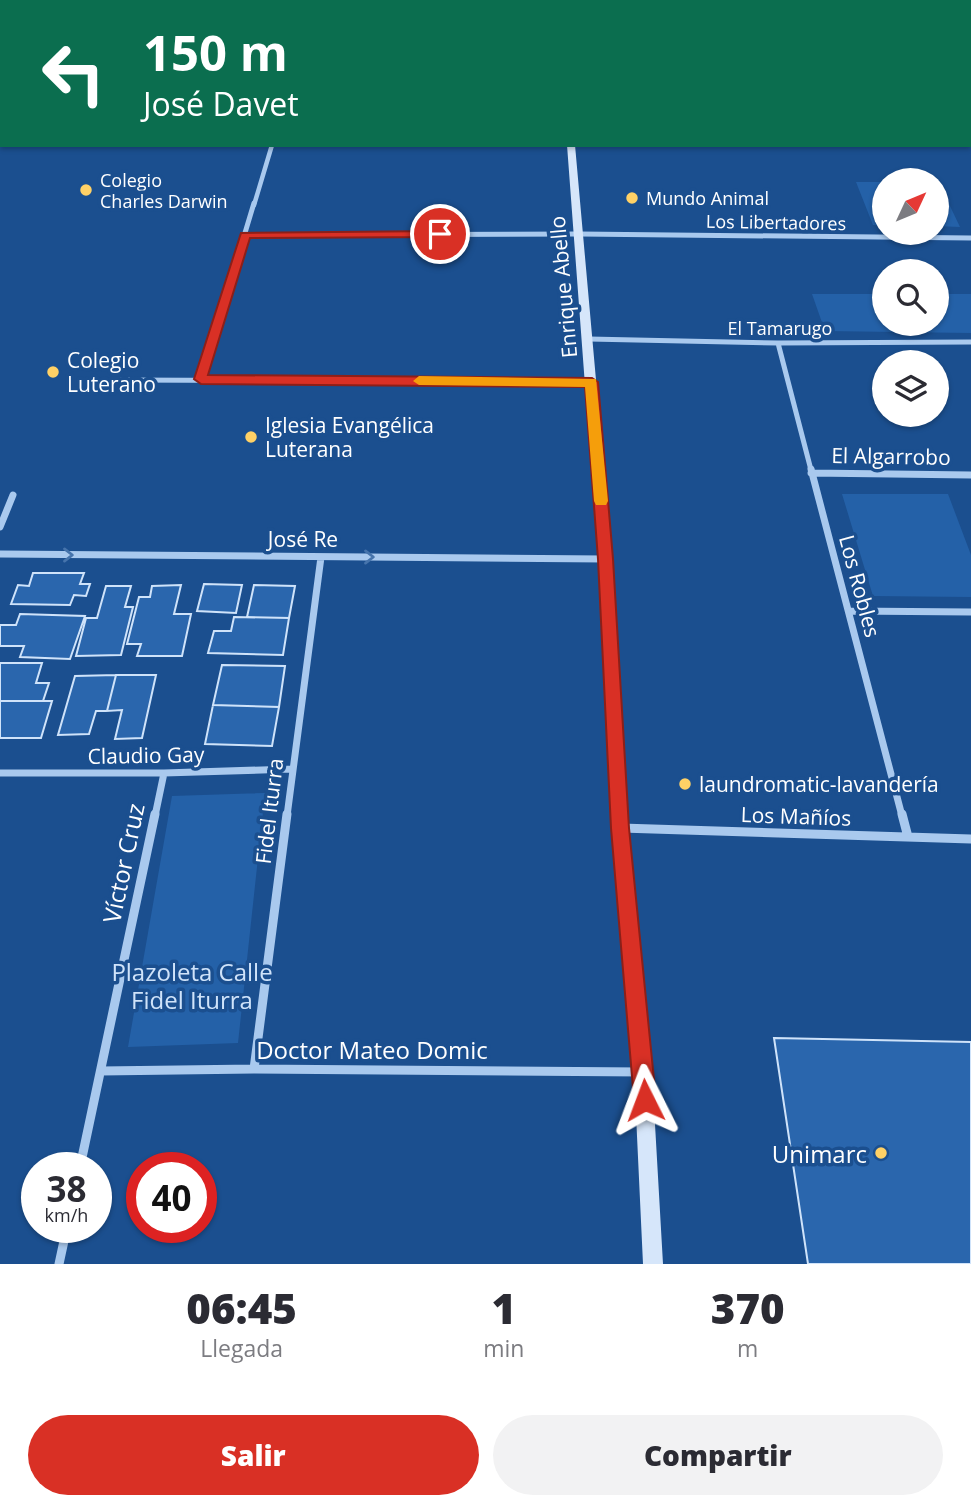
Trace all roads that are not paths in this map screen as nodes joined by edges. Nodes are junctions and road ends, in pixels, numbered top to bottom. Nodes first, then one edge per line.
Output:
1 (271, 147) edge
2 (571, 147) edge
3 (580, 234) junction
4 (245, 235) junction
5 (971, 238) edge
6 (589, 339) junction
7 (971, 342) edge
8 (778, 343) junction
9 (201, 379) junction
10 (120, 380) dead end
11 (592, 382) junction
12 (811, 473) junction
13 (971, 475) edge
14 (13, 495) dead end
15 (0, 527) edge
16 (0, 554) edge
17 (321, 557) junction
18 (605, 559) junction
19 (849, 611) junction
20 (971, 612) edge
21 (292, 769) junction
22 (0, 773) edge
23 (164, 773) junction
24 (620, 828) junction
25 (908, 837) junction
26 (971, 839) edge
27 (254, 1069) junction
28 (101, 1070) junction
29 (643, 1072) junction
30 (83, 1152) edge
31 (64, 1243) edge
32 (59, 1264) edge
33 (653, 1264) edge

1 - 4 street
2 - 3 street, Enrique Abello
3 - 4 street, Los Libertadores
3 - 5 street, Los Libertadores
3 - 6 street, Enrique Abello
4 - 9 street
6 - 8 street, El Tamarugo
6 - 11 street, Enrique Abello
7 - 8 street, El Tamarugo
8 - 12 street, Los Robles
9 - 10 street
9 - 11 street
11 - 18 street, Enrique Abello
12 - 13 street, El Algarrobo
12 - 19 street, Los Robles
14 - 15 street
16 -> 17 street, José Re
17 -> 18 street, José Re
17 - 21 street, Fidel Iturra
18 - 24 street, Enrique Abello
19 - 20 street
19 - 25 street, Los Robles
21 - 23 street, Claudio Gay
21 - 27 street, Fidel Iturra
22 - 23 street, Claudio Gay
23 - 28 street, Víctor Cruz
24 - 25 street, Los Mañíos
24 - 29 street, Enrique Abello
25 - 26 street, Los Mañíos
27 - 28 street, Doctor Mateo Domic
27 - 29 street, Doctor Mateo Domic
28 - 30 street, Víctor Cruz
29 - 33 street, Enrique Abello
31 - 32 street

